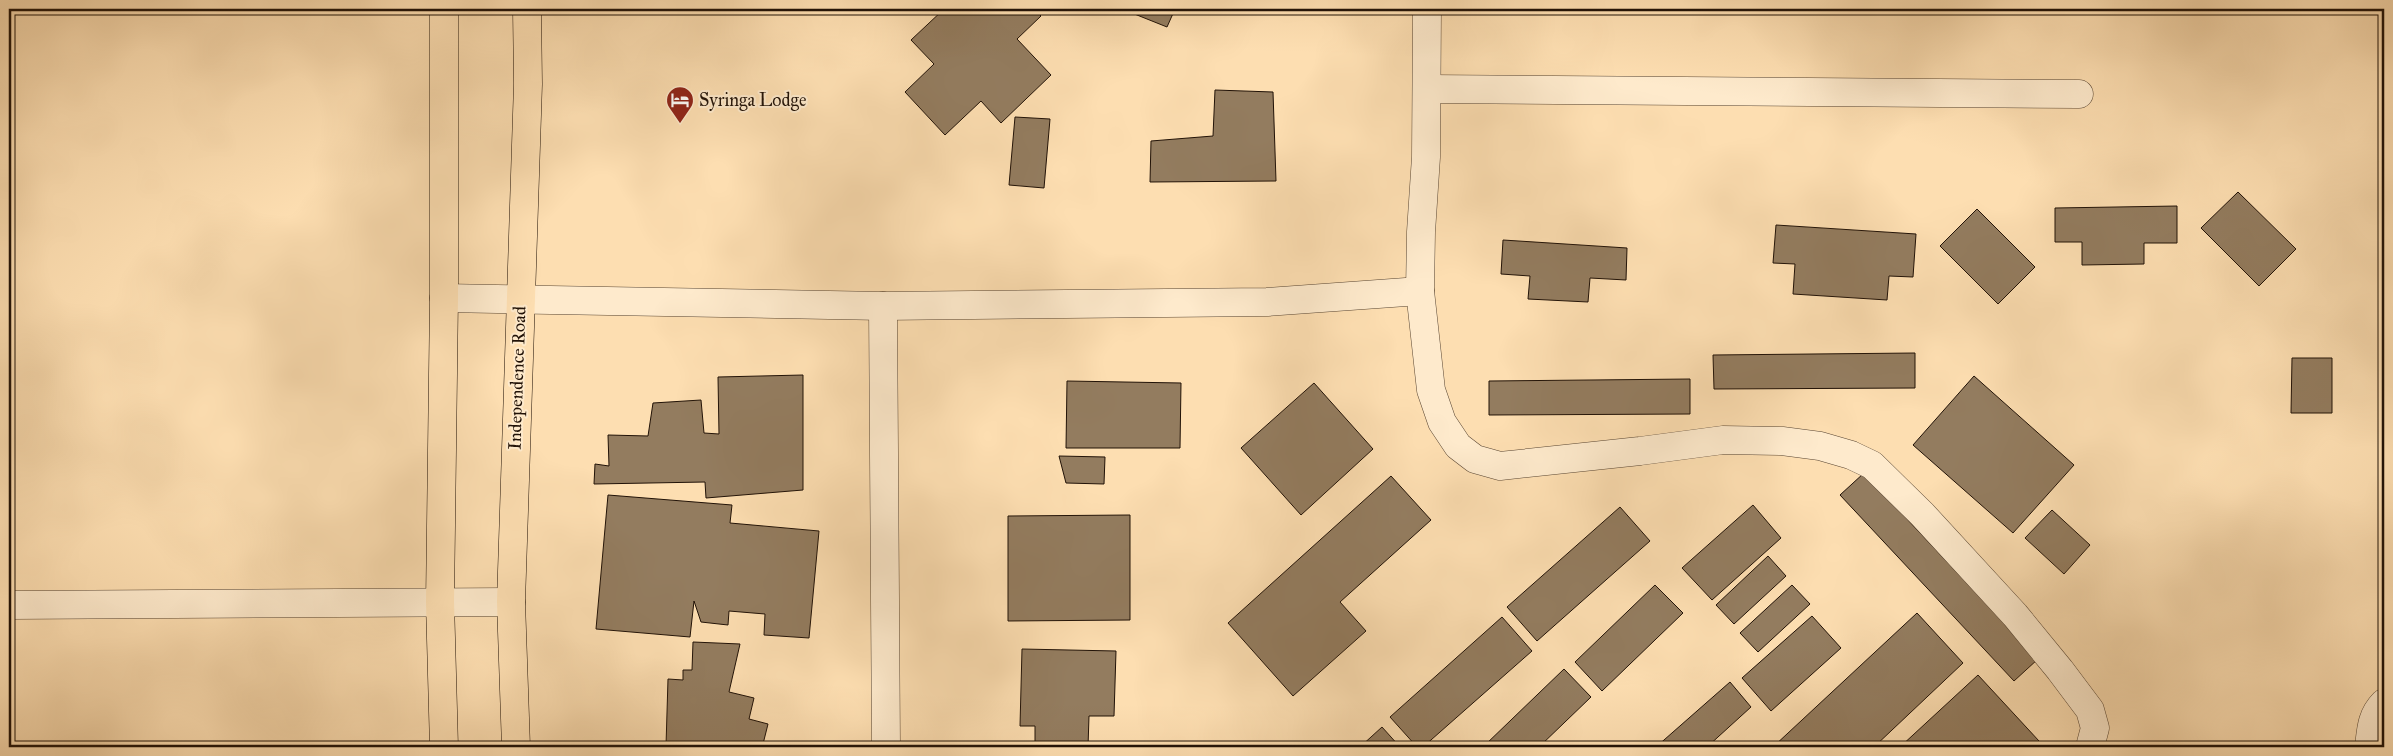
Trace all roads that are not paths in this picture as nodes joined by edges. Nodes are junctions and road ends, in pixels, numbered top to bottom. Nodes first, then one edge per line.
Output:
1 (444, 9) edge
2 (528, 9) edge
3 (1427, 9) edge
4 (1427, 89) junction
5 (2079, 94) dead end
6 (1420, 291) junction
7 (444, 298) junction
8 (520, 301) junction
9 (883, 306) junction
10 (440, 602) junction
11 (511, 602) junction
12 (9, 605) edge
13 (2384, 703) edge
14 (444, 747) edge
15 (516, 747) edge
16 (886, 747) edge
17 (2090, 747) edge
18 (2369, 747) edge

1 - 7 main road
2 - 8 main road, Independence Road
3 - 4 street
4 - 5 street
4 - 6 street
6 - 9 street
6 - 17 street
7 - 8 street
7 - 10 main road
8 - 9 street
8 - 11 main road, Independence Road
9 - 16 street
10 - 11 street
10 - 12 street
10 - 14 main road
11 - 15 main road, Independence Road
13 - 18 street

